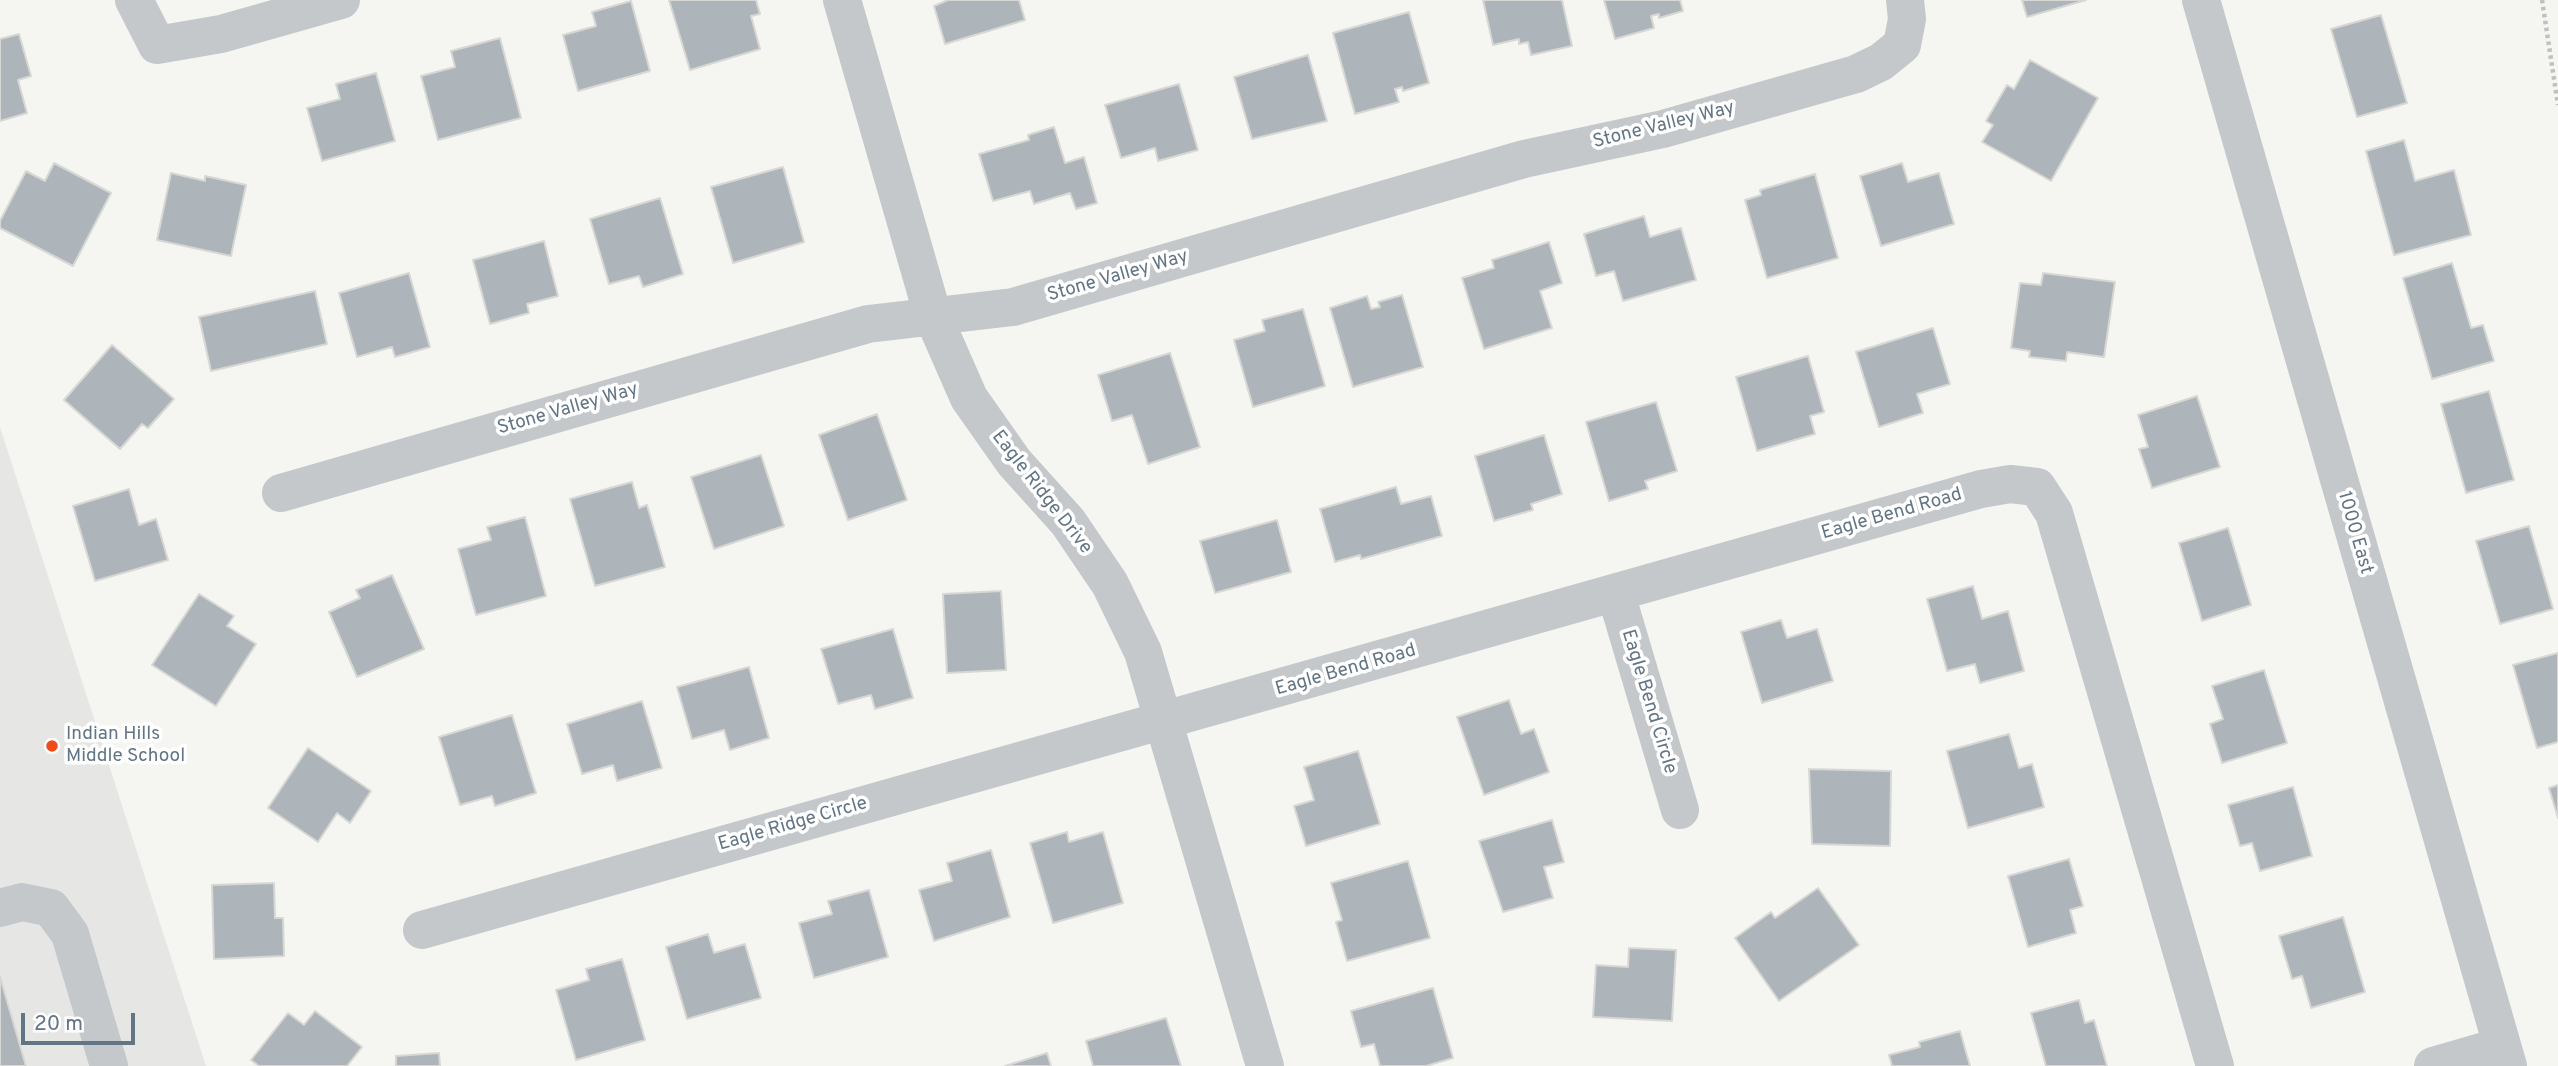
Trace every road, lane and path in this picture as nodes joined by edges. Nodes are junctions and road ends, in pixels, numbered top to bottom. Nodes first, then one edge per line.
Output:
1 (134, 0) edge
2 (341, 0) edge
3 (842, 0) edge
4 (1905, 0) edge
5 (2201, 0) edge
6 (2542, 0) edge
7 (2558, 105) edge
8 (933, 316) junction
9 (281, 493) dead end
10 (1616, 594) junction
11 (1164, 722) junction
12 (1681, 810) dead end
13 (0, 908) edge
14 (422, 930) dead end
15 (2505, 1056) edge
16 (109, 1066) edge
17 (1265, 1066) edge
18 (2215, 1066) edge
19 (2433, 1066) edge

1 - 2 street
3 - 8 street, Eagle Ridge Drive
4 - 8 street, Stone Valley Way
5 - 15 street, 1000 East
6 - 7 path
8 - 9 street, Stone Valley Way
8 - 11 street, Eagle Ridge Drive
10 - 11 street, Eagle Bend Road
10 - 12 street, Eagle Bend Circle
10 - 18 street, Eagle Bend Road
11 - 14 street, Eagle Ridge Circle
11 - 17 street, Eagle Ridge Drive
13 - 16 street
15 - 19 street

